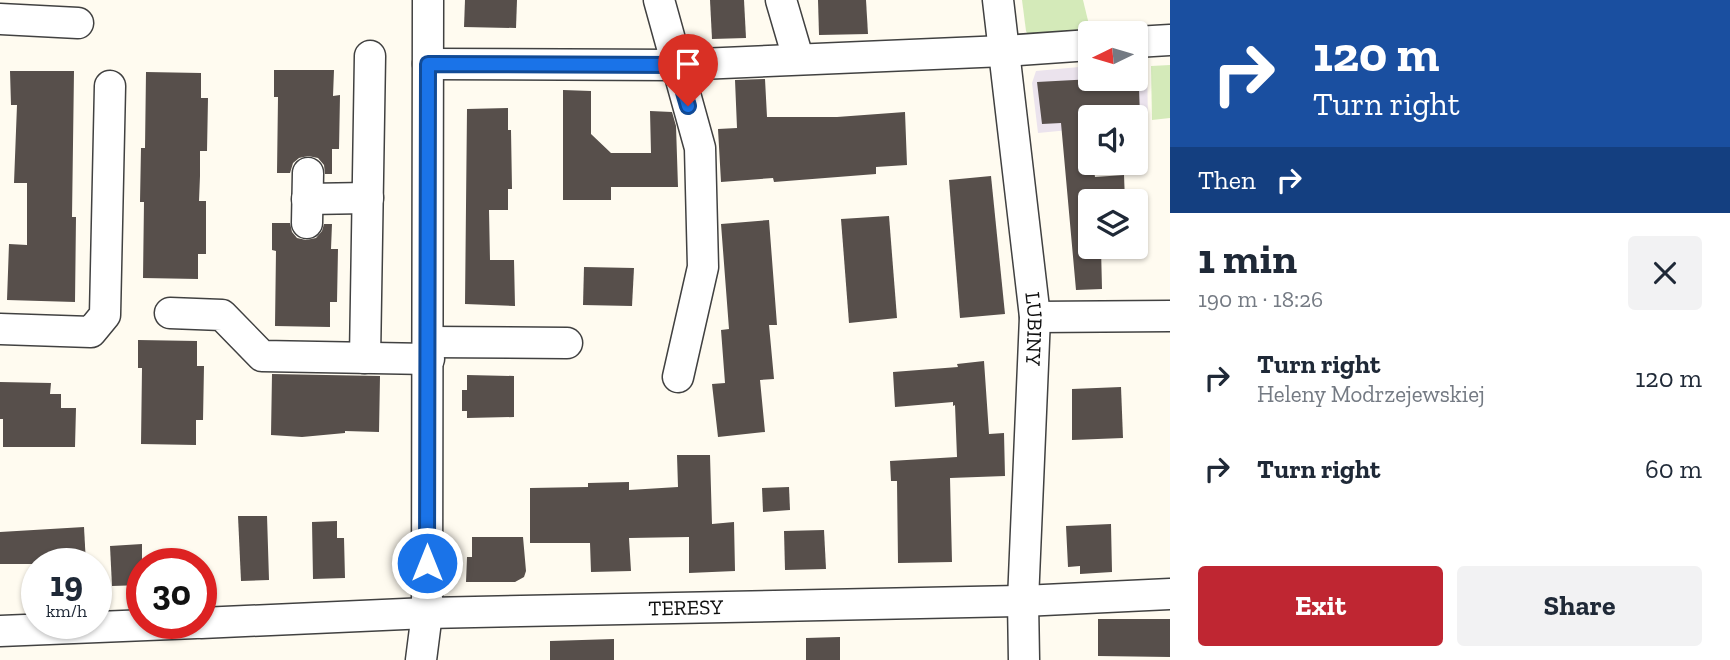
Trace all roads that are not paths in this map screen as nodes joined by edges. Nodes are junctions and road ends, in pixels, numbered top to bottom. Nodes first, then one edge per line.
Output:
1 (428, 0) edge
2 (659, 0) edge
3 (781, 0) edge
4 (998, 0) edge
5 (0, 19) edge
6 (78, 23) dead end
7 (1170, 40) edge
8 (1148, 41) edge
9 (1078, 46) edge
10 (1004, 51) junction
11 (370, 56) dead end
12 (798, 58) junction
13 (428, 64) junction
14 (676, 65) junction
15 (110, 86) dead end
16 (368, 198) junction
17 (307, 199) dead end
18 (170, 313) dead end
19 (1170, 316) edge
20 (1035, 317) junction
21 (0, 329) edge
22 (567, 343) dead end
23 (429, 351) junction
24 (365, 358) junction
25 (678, 377) dead end
26 (1170, 594) edge
27 (1023, 601) junction
28 (427, 613) junction
29 (217, 622) edge
30 (126, 626) edge
31 (0, 631) edge
32 (422, 660) edge
33 (1024, 660) edge

1 - 13 street
2 - 14 street
3 - 12 street
4 - 10 street, LUBINY
5 - 6 street
7 - 8 street
9 - 10 street
10 - 12 street
10 - 20 street, LUBINY
11 - 16 street
12 - 14 street
13 - 14 street
13 - 23 street
14 - 25 street
15 - 21 street
16 - 17 street
16 - 24 street
18 - 24 street
19 - 20 street
20 - 27 street, LUBINY
22 - 23 street
23 - 24 street
23 - 28 street
26 - 27 street, TERESY
27 - 28 street, TERESY
27 - 33 street, LUBINY
28 - 29 street, TERESY
28 - 32 street
30 - 31 street, TERESY

